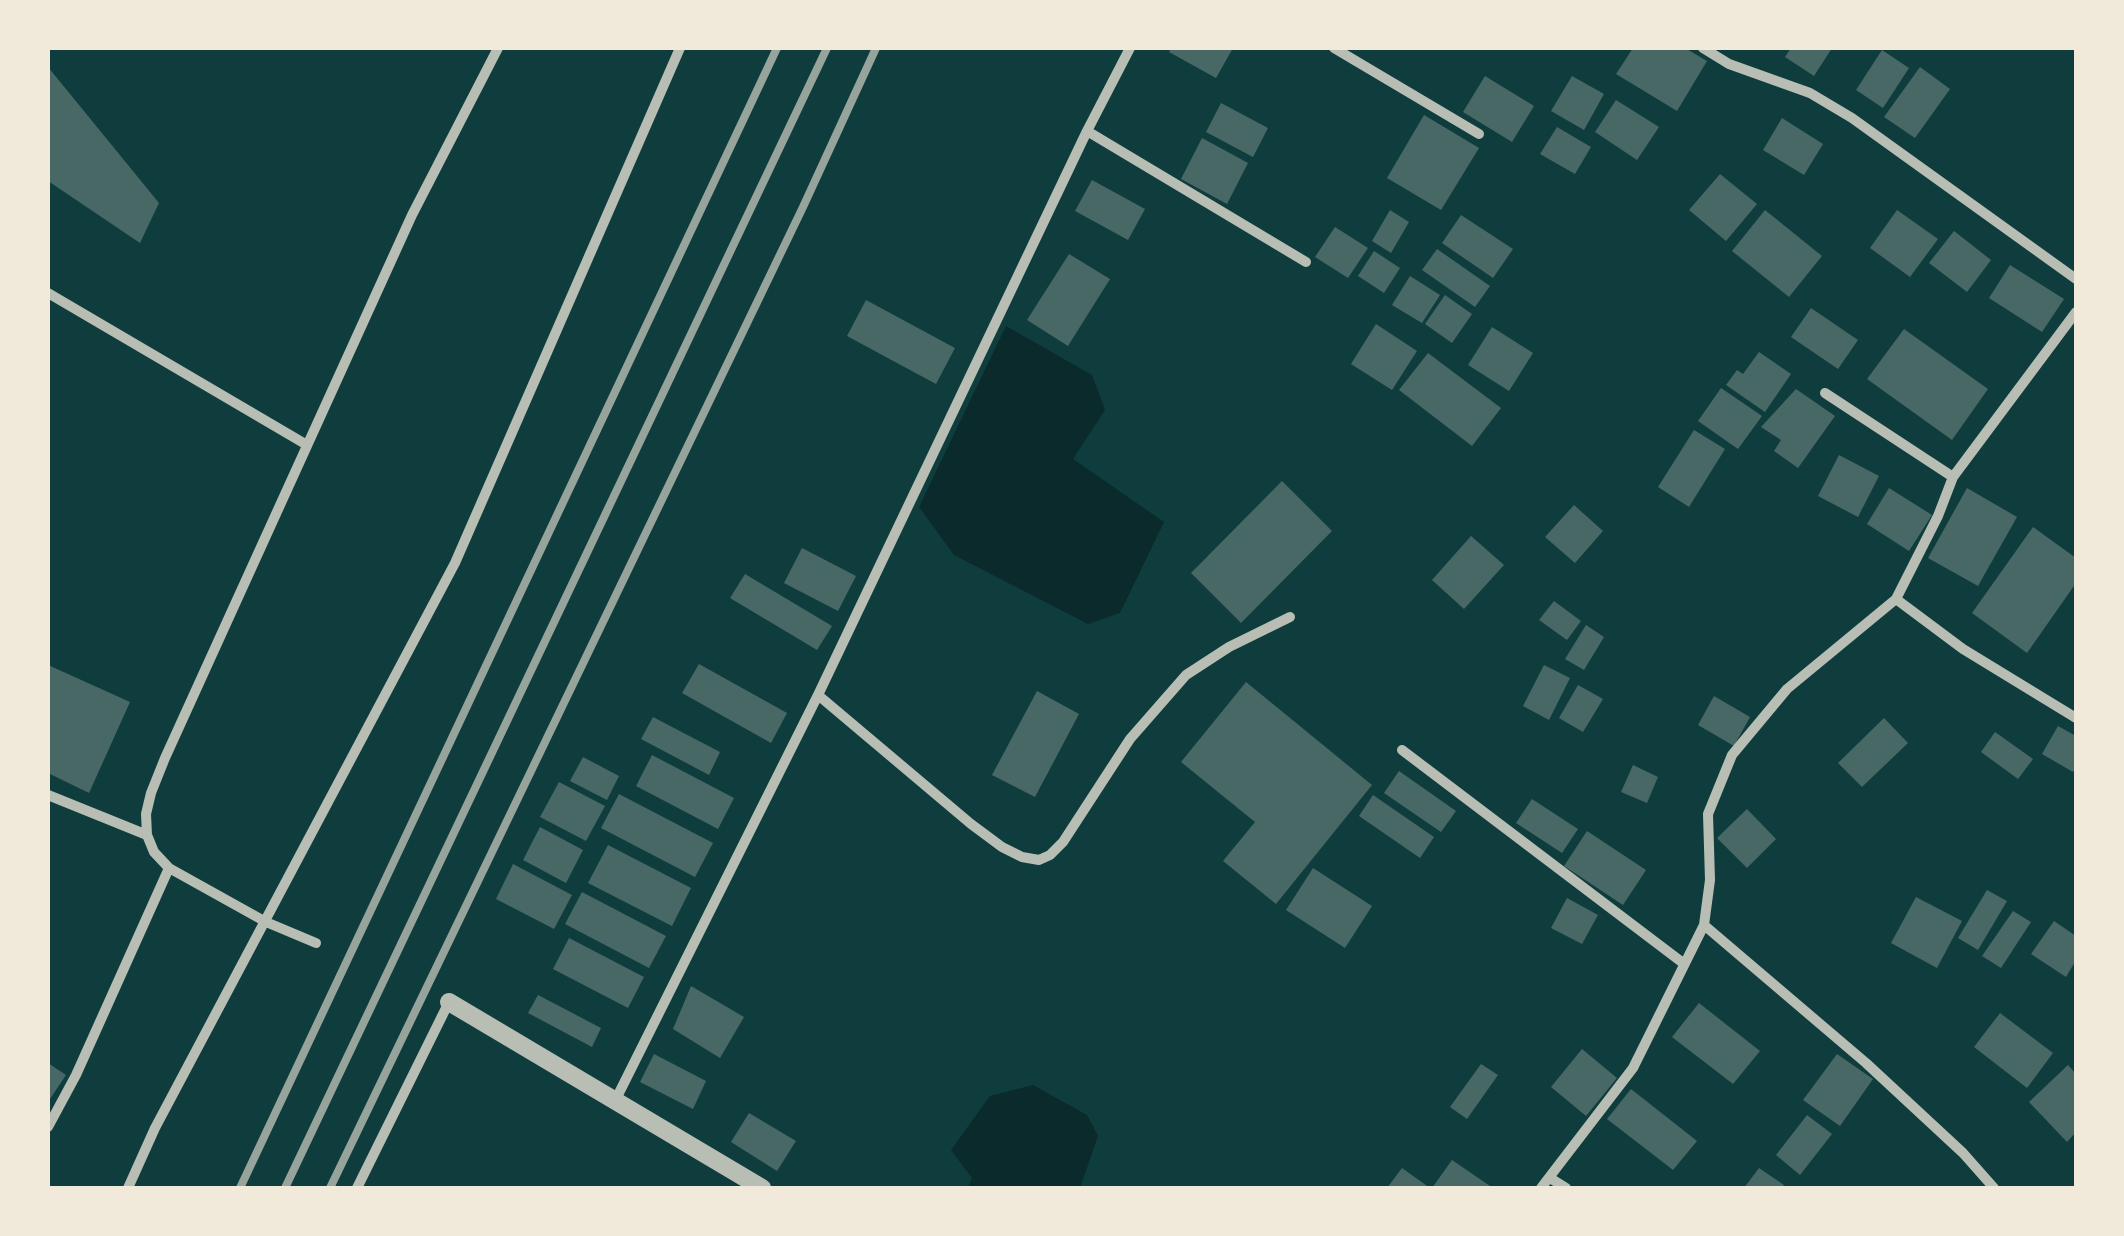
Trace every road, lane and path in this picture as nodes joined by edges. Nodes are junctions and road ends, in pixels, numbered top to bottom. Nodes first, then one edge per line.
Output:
1 (498, 48) edge
2 (680, 48) edge
3 (1130, 48) edge
4 (1334, 48) edge
5 (1702, 48) edge
6 (1087, 130) junction
7 (1479, 134) dead end
8 (1306, 262) dead end
9 (2076, 279) edge
10 (48, 294) edge
11 (2076, 312) edge
12 (1826, 393) dead end
13 (307, 444) junction
14 (1953, 477) junction
15 (1896, 599) junction
16 (1290, 617) dead end
17 (818, 695) junction
18 (2076, 718) edge
19 (1402, 750) dead end
20 (48, 796) edge
21 (147, 835) junction
22 (168, 868) junction
23 (266, 922) junction
24 (1704, 925) junction
25 (316, 943) dead end
26 (1683, 963) junction
27 (449, 1002) joint
28 (615, 1101) junction
29 (48, 1127) edge
30 (1550, 1178) junction
31 (128, 1188) edge
32 (357, 1188) edge
33 (762, 1188) edge
34 (1541, 1188) edge
35 (1566, 1188) edge
36 (1994, 1188) edge

1 - 13 street
2 - 23 street
3 - 6 street
4 - 7 street
5 - 9 street
6 - 8 street
6 - 17 street
10 - 13 street
11 - 14 street
12 - 14 street
13 - 21 street
14 - 15 street
15 - 18 street
15 - 24 street
16 - 17 street
17 - 28 street
19 - 26 street
20 - 21 street
21 - 22 street
22 - 23 street
22 - 29 street
23 - 25 street
23 - 31 street
24 - 26 street
24 - 36 street
26 - 30 street
27 - 28 street
27 - 32 street
28 - 33 street
30 - 34 street
30 - 35 street

